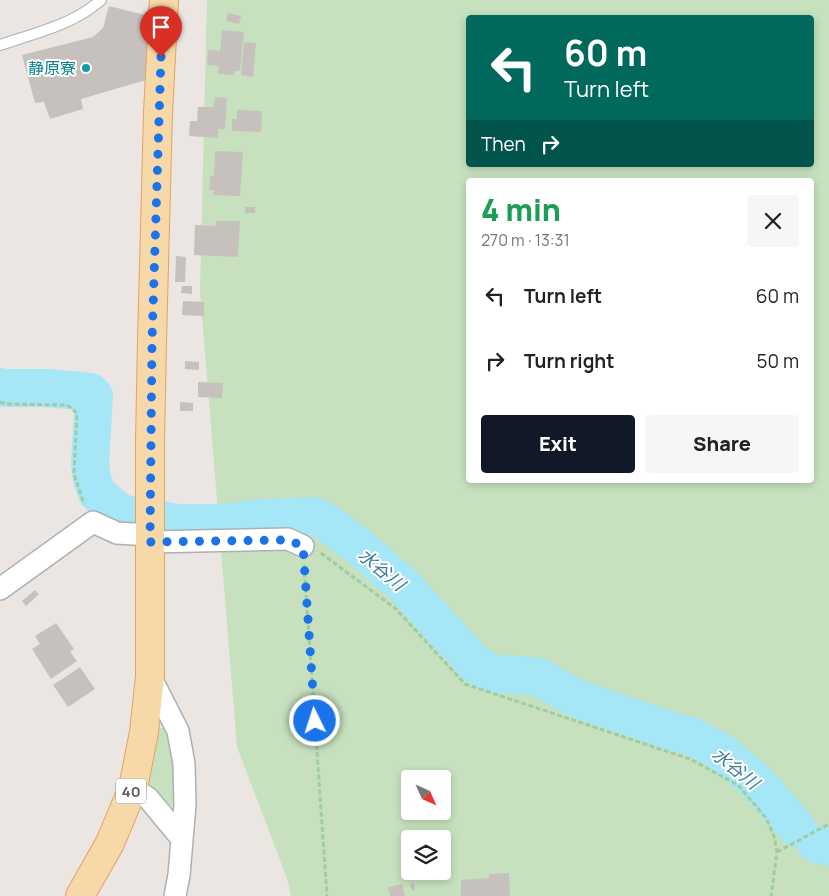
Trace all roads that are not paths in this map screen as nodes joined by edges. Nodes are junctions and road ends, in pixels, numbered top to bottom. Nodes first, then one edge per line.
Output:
1 (101, 0) edge
2 (164, 0) edge
3 (0, 46) edge
4 (150, 538) junction
5 (303, 546) road end
6 (0, 589) edge
7 (150, 676) junction
8 (133, 788) junction
9 (182, 839) junction
10 (80, 896) edge
11 (175, 896) edge

1 - 3 lane
2 - 4 main road, 40
4 - 5 street
4 - 6 street
4 - 7 main road, 40
7 - 8 main road, 40
7 - 9 street
8 - 9 street
8 - 10 main road, 40
9 - 11 street

